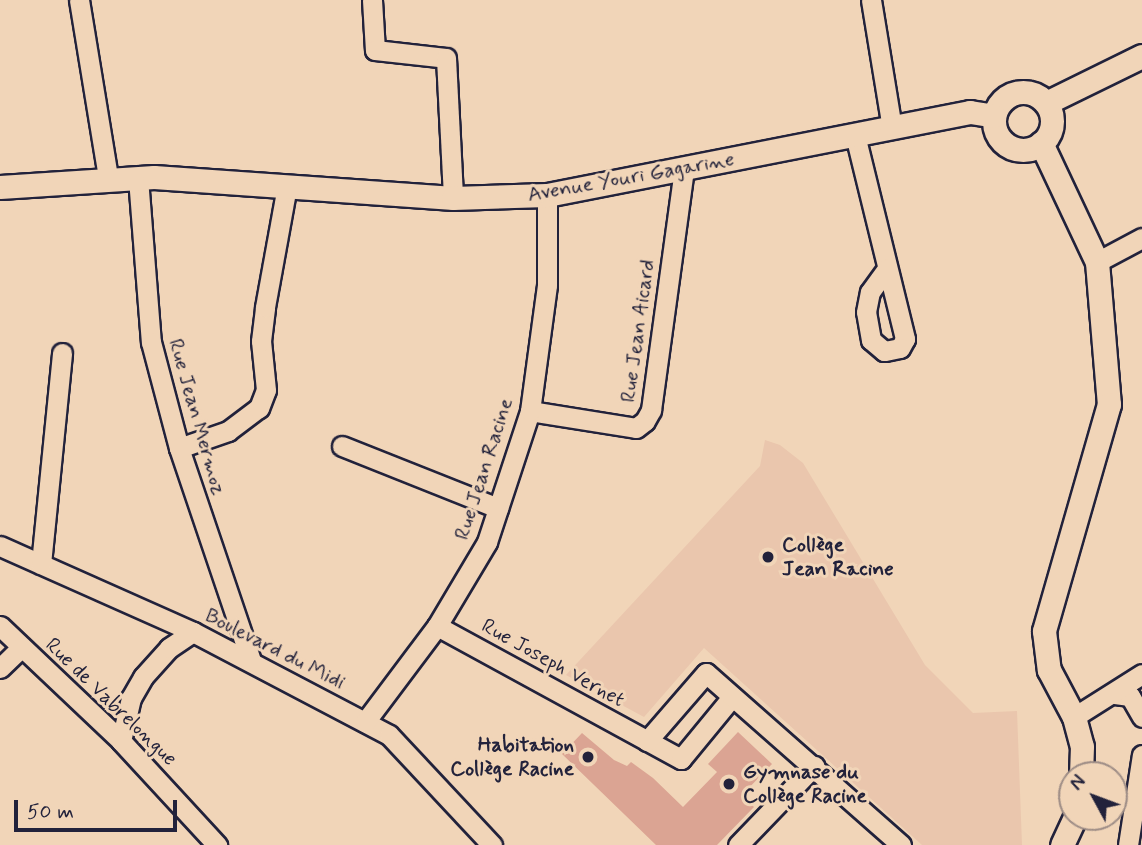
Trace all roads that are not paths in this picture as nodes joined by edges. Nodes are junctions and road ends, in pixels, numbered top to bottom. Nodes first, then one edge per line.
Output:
1 (79, 0) edge
2 (372, 0) edge
3 (871, 0) edge
4 (1142, 56) edge
5 (1046, 103) junction
6 (994, 117) junction
7 (892, 128) junction
8 (855, 135) junction
9 (1041, 143) junction
10 (684, 170) junction
11 (108, 178) junction
12 (138, 178) junction
13 (287, 186) junction
14 (0, 187) edge
15 (547, 195) junction
16 (453, 198) junction
17 (1142, 237) edge
18 (1097, 262) junction
19 (887, 270) dead end
20 (62, 353) dead end
21 (530, 411) junction
22 (341, 446) dead end
23 (178, 448) junction
24 (498, 508) junction
25 (0, 546) edge
26 (41, 564) junction
27 (0, 626) edge
28 (436, 626) junction
29 (193, 632) junction
30 (22, 647) junction
31 (251, 661) junction
32 (0, 668) edge
33 (1142, 674) edge
34 (1115, 694) junction
35 (732, 697) junction
36 (1074, 717) junction
37 (1142, 717) edge
38 (365, 722) junction
39 (121, 741) junction
40 (647, 741) junction
41 (1142, 755) edge
42 (1081, 761) edge
43 (814, 766) junction
44 (216, 845) edge
45 (492, 845) edge
46 (738, 845) edge
47 (901, 845) edge
48 (1128, 845) edge

1 - 11 street
2 - 16 street
3 - 7 street
4 - 5 street
5 - 6 street
5 - 9 street
6 - 7 street, Avenue Youri Gagarine
6 - 9 street
7 - 8 street, Avenue Youri Gagarine
8 - 10 street, Avenue Youri Gagarine
8 - 19 street
9 - 18 street
10 - 15 street, Avenue Youri Gagarine
10 - 21 street, Rue Jean Aicard
11 - 12 street, Avenue Youri Gagarine
11 - 14 street, Avenue Youri Gagarine
12 - 13 street, Avenue Youri Gagarine
12 - 23 street, Rue Jean Mermoz
13 - 16 street, Avenue Youri Gagarine
13 - 23 street
15 - 16 street, Avenue Youri Gagarine
15 - 21 street, Rue Jean Racine
17 - 18 street
18 - 36 street
20 - 26 street
21 - 24 street, Rue Jean Racine
22 - 24 street
23 - 31 street, Rue Jean Mermoz
24 - 28 street, Rue Jean Racine
25 - 26 street, Boulevard du Midi
26 - 29 street, Boulevard du Midi
27 - 30 street, Rue de Vabrelongue
28 - 38 street, Rue Jean Racine
28 - 40 street, Rue Joseph Vernet
29 - 31 street, Boulevard du Midi
29 - 39 street
30 - 32 street
30 - 39 street, Rue de Vabrelongue
31 - 38 street, Boulevard du Midi
33 - 34 street
34 - 36 street
34 - 37 street
35 - 40 street, Rue Joseph Vernet
35 - 40 street
35 - 43 street
36 - 42 street
38 - 45 street, Boulevard du Midi
39 - 44 street, Rue de Vabrelongue
41 - 48 street
43 - 46 street
43 - 47 street

